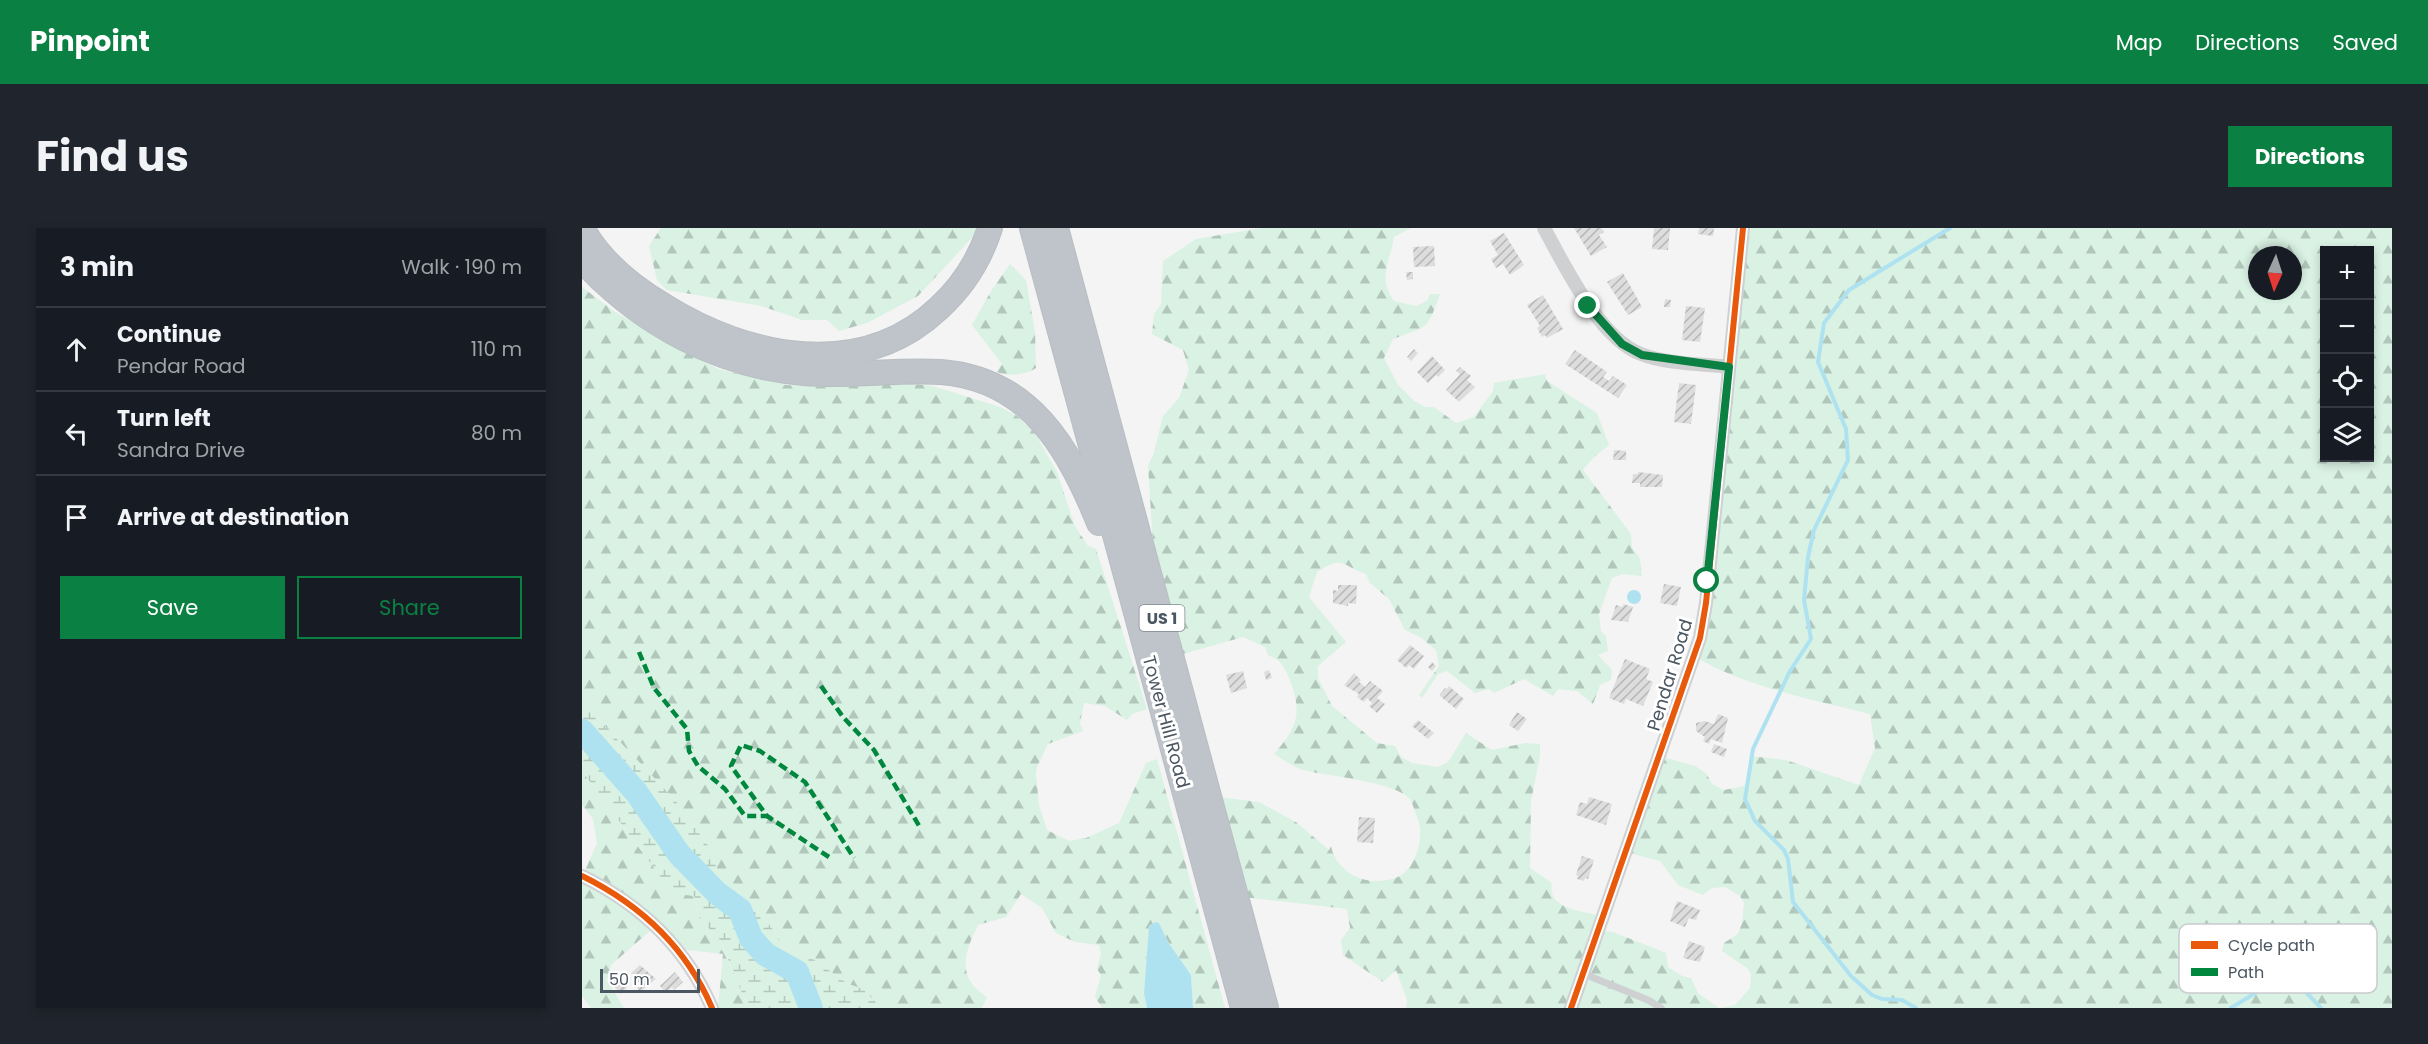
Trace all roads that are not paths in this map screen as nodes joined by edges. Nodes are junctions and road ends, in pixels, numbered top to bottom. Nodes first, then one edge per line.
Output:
1 (582, 228) edge
2 (990, 228) edge
3 (1032, 228) edge
4 (1056, 228) edge
5 (1544, 228) edge
6 (1743, 228) edge
7 (582, 260) edge
8 (1729, 367) junction
9 (1145, 646) junction
10 (582, 868) edge
11 (582, 876) edge
12 (605, 888) junction
13 (1584, 974) junction
14 (712, 1008) edge
15 (1243, 1008) edge
16 (1266, 1008) edge
17 (1571, 1008) edge
18 (1660, 1008) edge

1 - 2 highway
3 - 9 highway, Tower Hill Road / US 1
4 - 16 highway, Tower Hill Road / US 1
5 - 8 street
6 - 8 street, Pendar Road
7 - 9 highway
8 - 13 street, Pendar Road
9 - 15 highway, Tower Hill Road / US 1
10 - 12 lane
11 - 12 street
12 - 14 street
13 - 17 street, Pendar Road
13 - 18 lane

